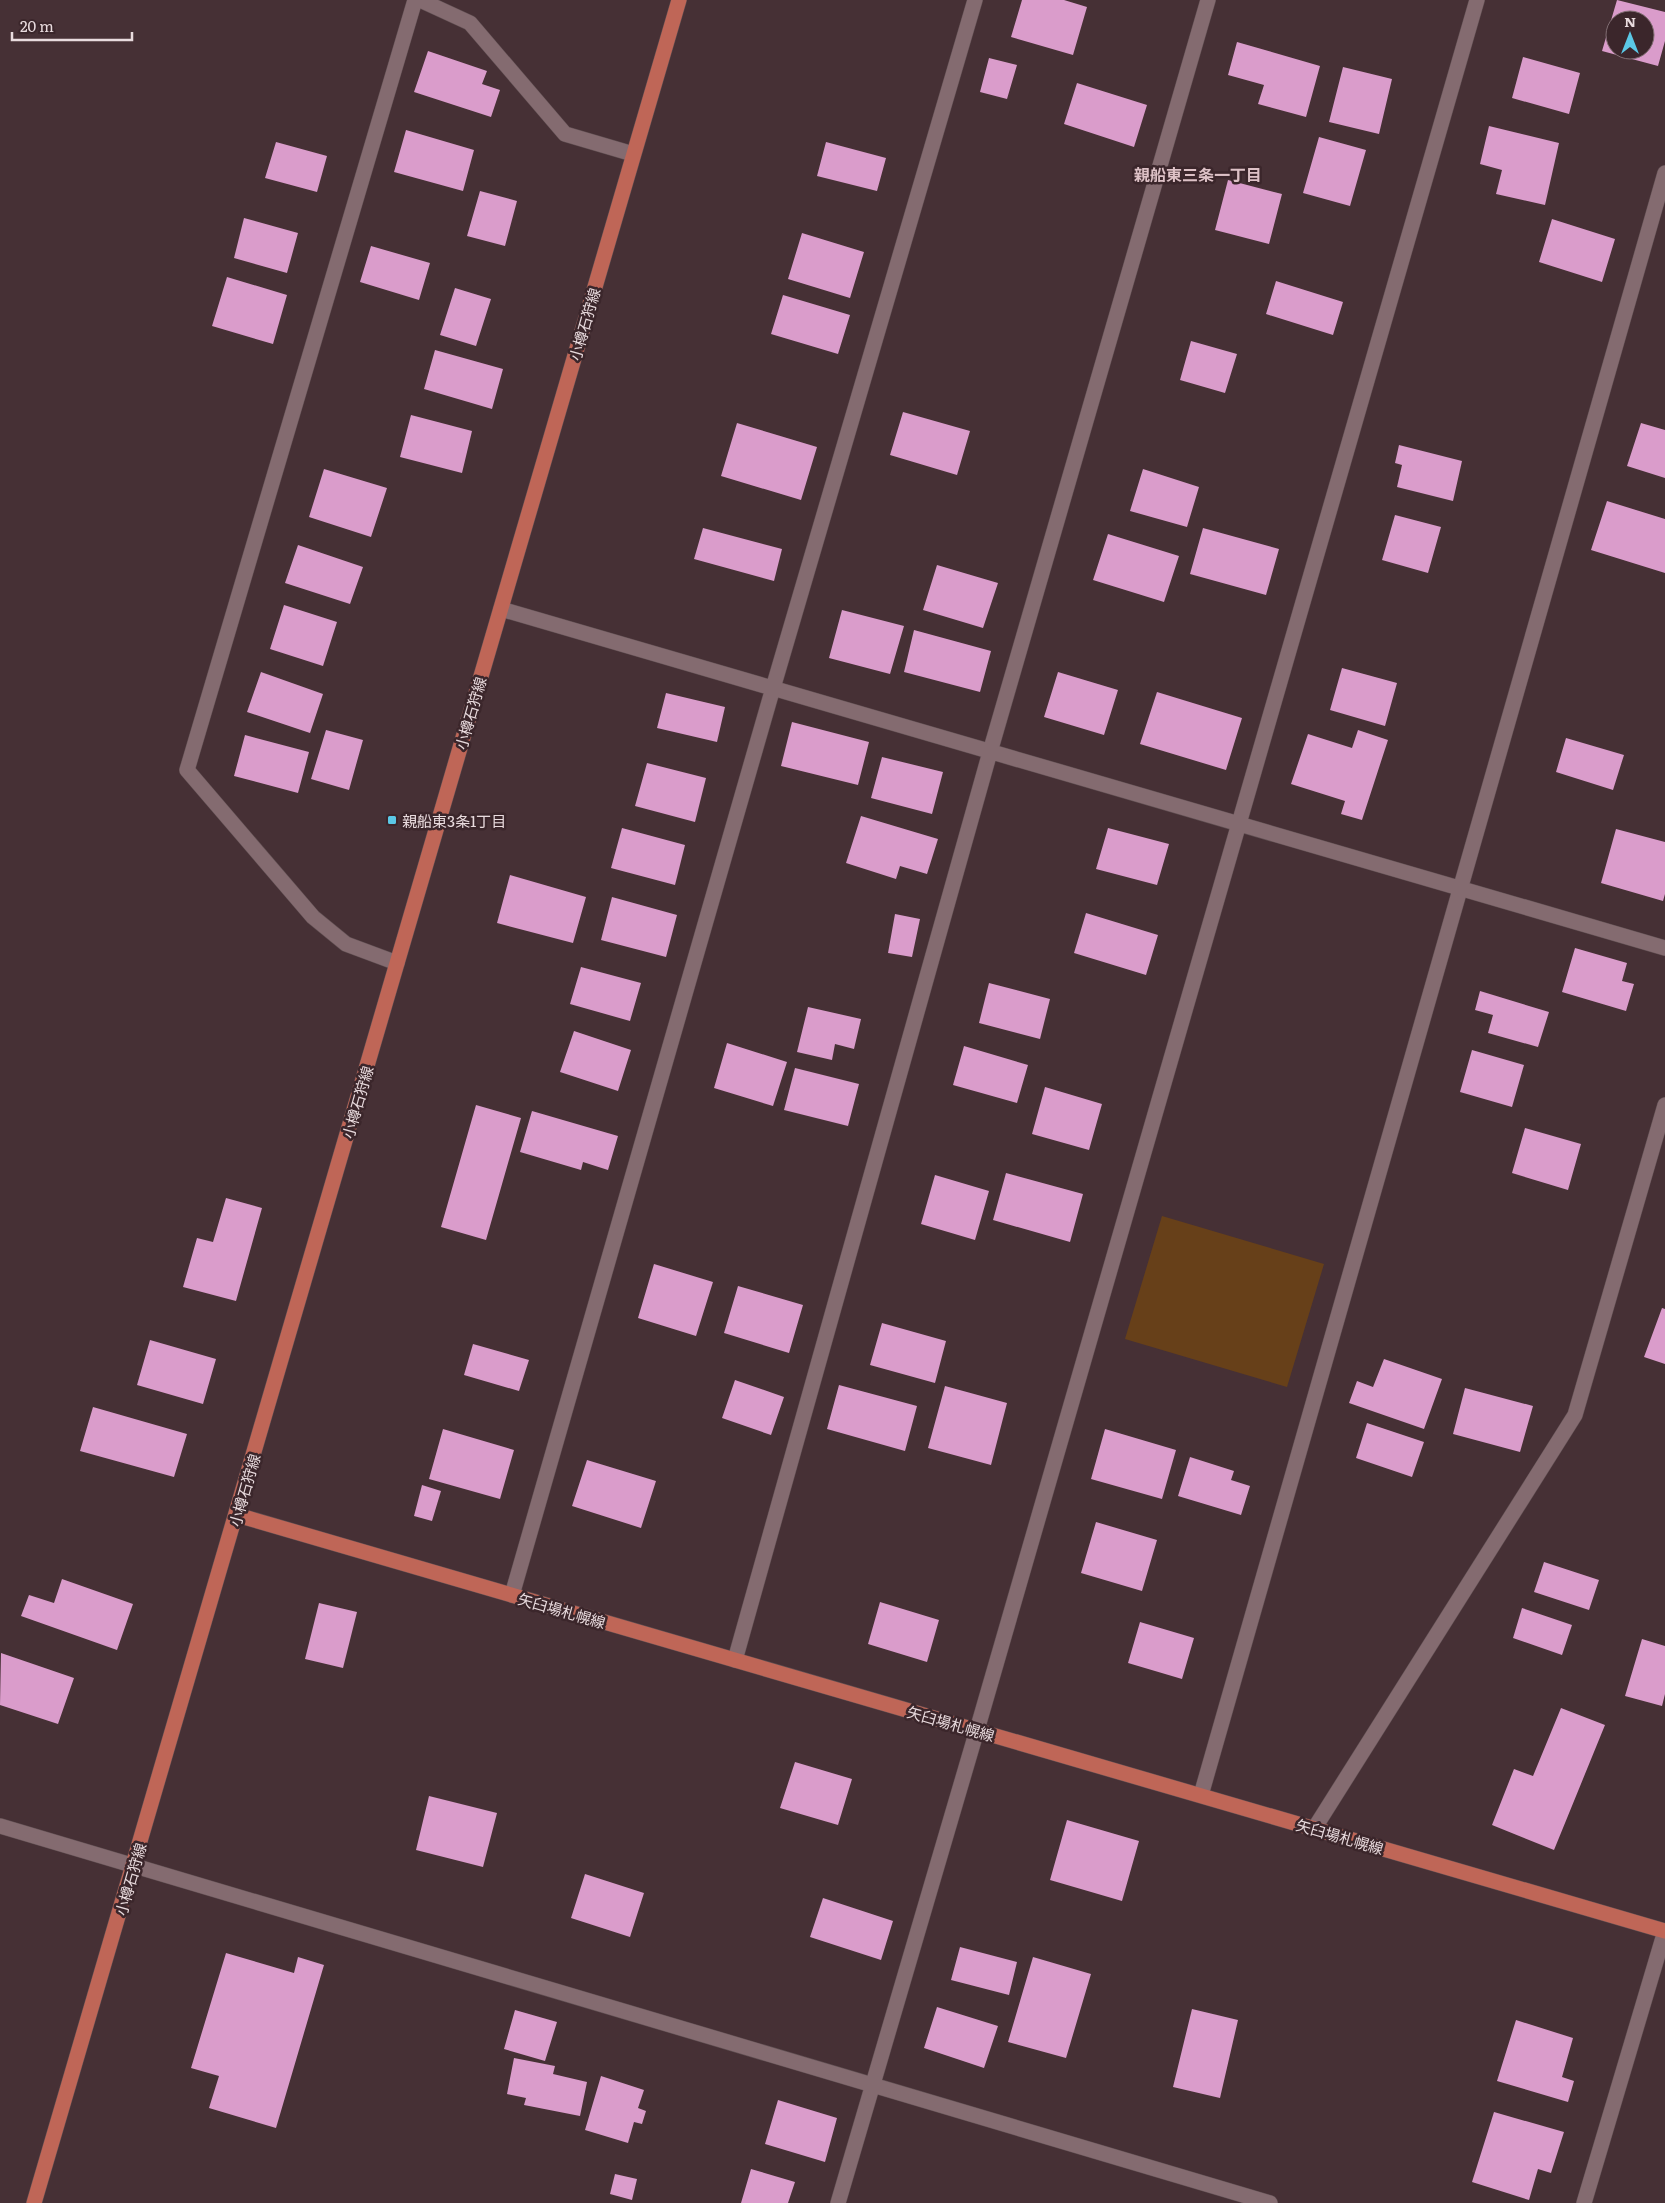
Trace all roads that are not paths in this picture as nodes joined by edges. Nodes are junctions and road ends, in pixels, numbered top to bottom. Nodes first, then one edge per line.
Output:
1 (415, 0) edge
2 (420, 0) edge
3 (679, 0) edge
4 (975, 0) edge
5 (1208, 0) edge
6 (1477, 0) edge
7 (633, 154) junction
8 (1665, 173) edge
9 (500, 609) junction
10 (773, 688) junction
11 (990, 752) junction
12 (1239, 824) junction
13 (1460, 888) junction
14 (1665, 948) edge
15 (397, 963) junction
16 (1665, 1104) edge
17 (237, 1514) junction
18 (512, 1595) junction
19 (735, 1660) junction
20 (977, 1730) junction
21 (1202, 1796) junction
22 (0, 1826) edge
23 (1314, 1829) junction
24 (134, 1865) junction
25 (1665, 1931) edge
26 (872, 2084) junction
27 (34, 2203) edge
28 (838, 2203) edge
29 (1270, 2203) edge
30 (1584, 2203) edge

1 - 15 street
2 - 7 street
3 - 7 main road, 小樽石狩線
4 - 10 street
5 - 11 street
6 - 12 street
7 - 9 main road, 小樽石狩線
8 - 13 street
9 - 10 street
9 - 15 main road, 小樽石狩線
10 - 11 street
10 - 18 street
11 - 12 street
11 - 19 street
12 - 13 street
12 - 20 street
13 - 14 street
13 - 21 street
15 - 17 main road, 小樽石狩線
16 - 23 street
17 - 18 main road, 矢臼場札幌線
17 - 24 main road, 小樽石狩線
18 - 19 main road, 矢臼場札幌線
19 - 20 main road, 矢臼場札幌線
20 - 21 main road, 矢臼場札幌線
20 - 26 street
21 - 23 main road, 矢臼場札幌線
22 - 24 street
23 - 25 main road, 矢臼場札幌線
24 - 26 street
24 - 27 main road, 小樽石狩線
25 - 30 street
26 - 28 street
26 - 29 street

